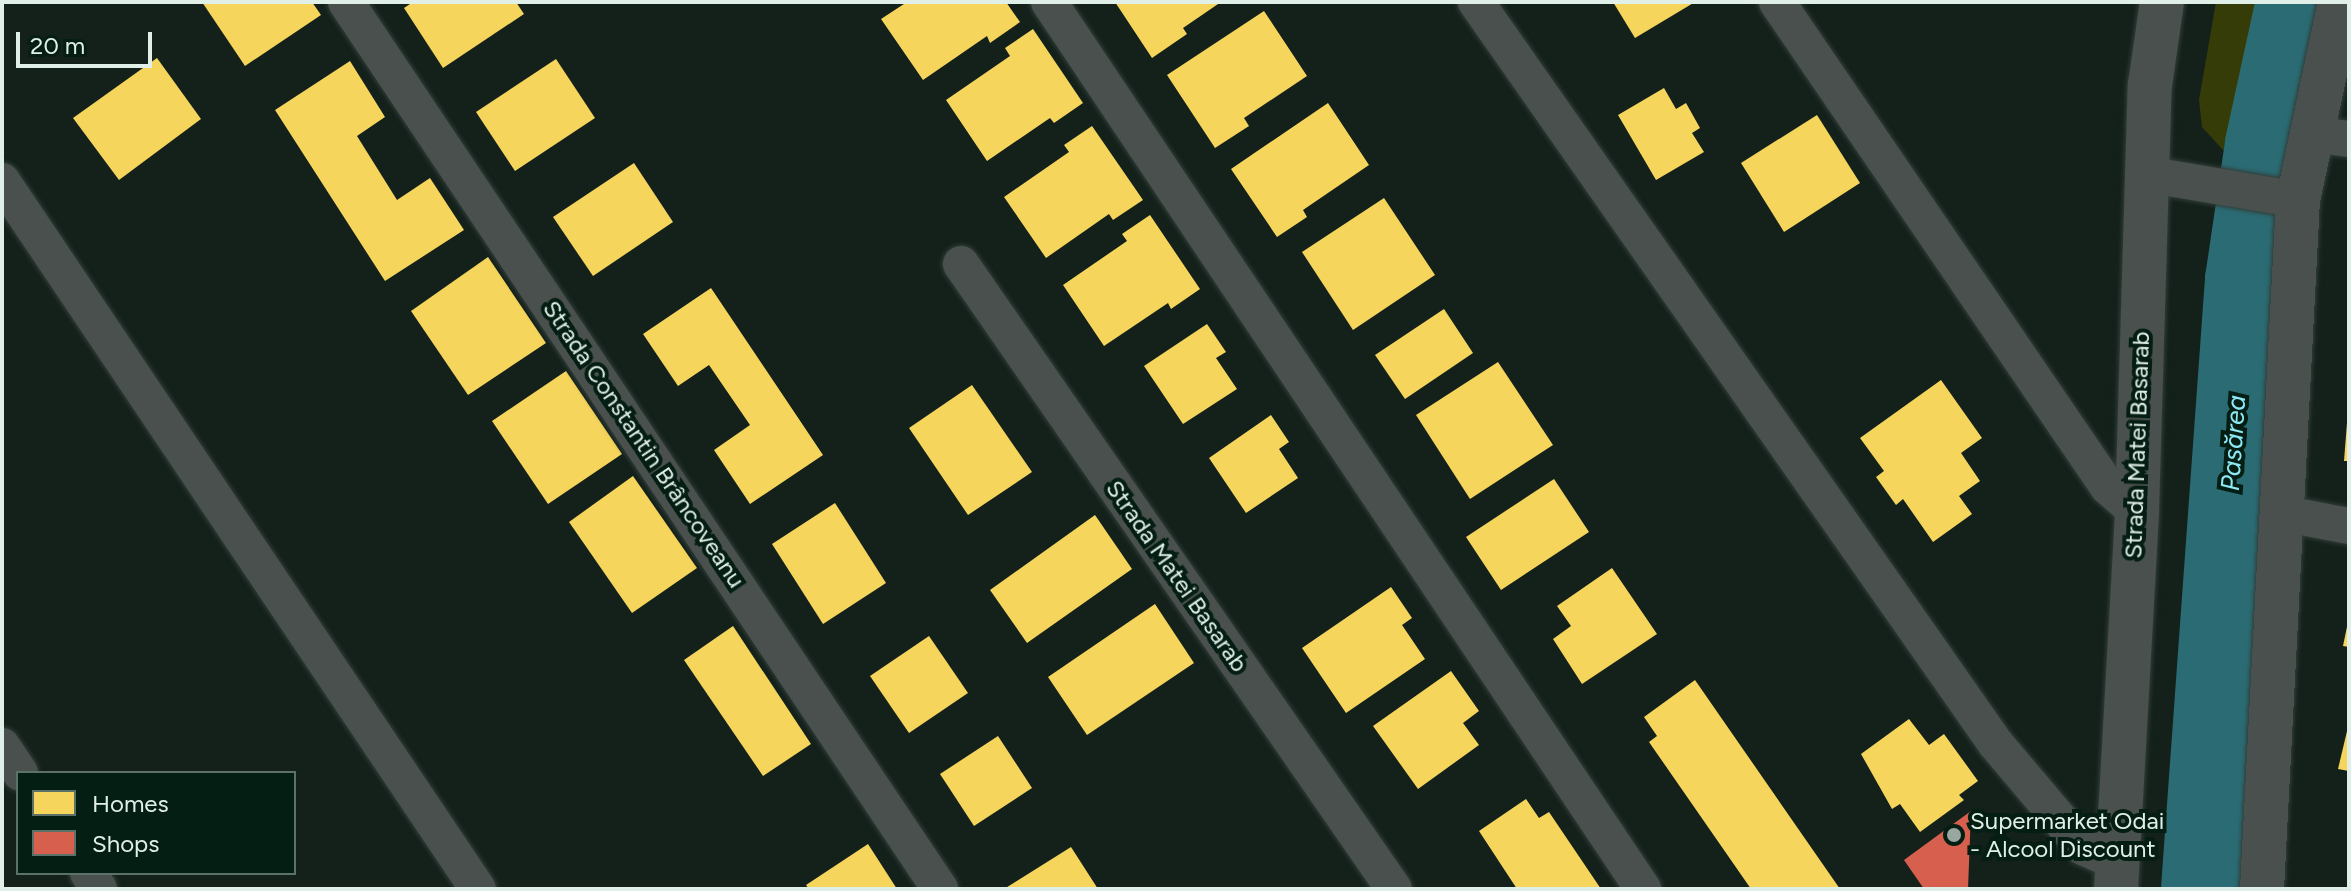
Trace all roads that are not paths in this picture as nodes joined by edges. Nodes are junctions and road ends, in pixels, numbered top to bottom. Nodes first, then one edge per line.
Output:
1 (346, 2) edge
2 (1049, 2) edge
3 (1476, 2) edge
4 (1777, 2) edge
5 (2162, 2) edge
6 (2340, 2) edge
7 (2329, 137) edge
8 (2160, 178) junction
9 (2, 181) edge
10 (2285, 199) junction
11 (961, 264) dead end
12 (2137, 512) junction
13 (2280, 513) junction
14 (2349, 526) edge
15 (2, 746) edge
16 (19, 771) edge
17 (2116, 876) edge
18 (478, 889) edge
19 (940, 889) edge
20 (1394, 889) edge
21 (1643, 889) edge
22 (2262, 889) edge

1 - 19 street, Strada Constantin Brâncoveanu
2 - 21 street
3 - 17 street
4 - 12 street
5 - 8 street, Strada Matei Basarab
6 - 7 street
7 - 10 street
8 - 10 street
8 - 12 street, Strada Matei Basarab
9 - 18 street
10 - 13 street
11 - 20 street, Strada Matei Basarab
12 - 17 street, Strada Matei Basarab
13 - 14 street
13 - 22 street
15 - 16 street

